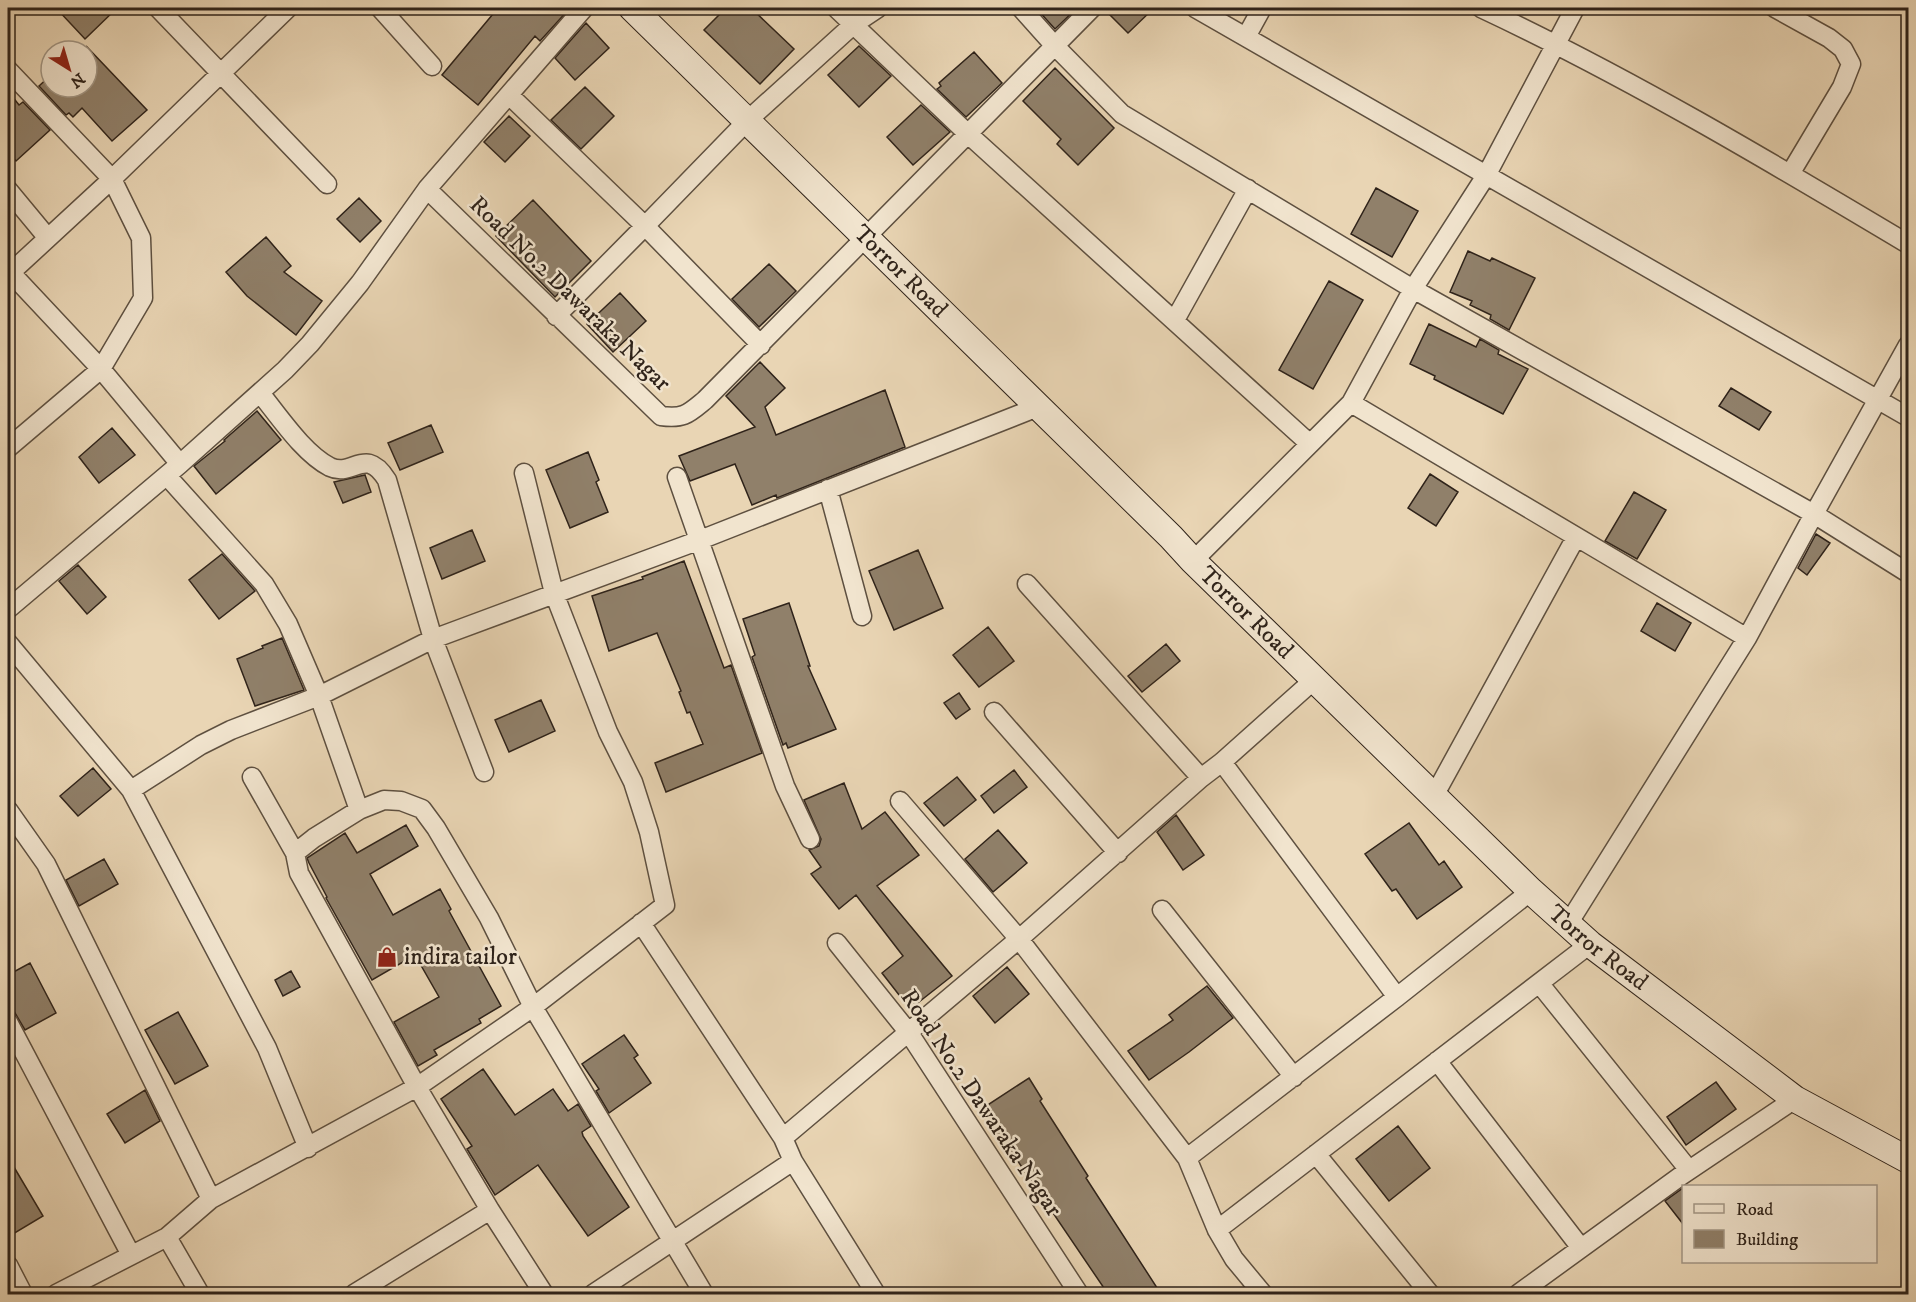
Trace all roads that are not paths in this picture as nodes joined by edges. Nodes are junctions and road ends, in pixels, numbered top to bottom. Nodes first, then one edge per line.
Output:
1 (158, 8) edge
2 (288, 8) edge
3 (380, 8) edge
4 (584, 8) edge
5 (632, 8) edge
6 (836, 8) edge
7 (878, 8) edge
8 (1021, 8) edge
9 (1092, 8) edge
10 (1195, 8) edge
11 (1262, 8) edge
12 (1481, 8) edge
13 (1575, 8) edge
14 (1775, 8) edge
15 (854, 24) junction
16 (1246, 37) junction
17 (1555, 42) junction
18 (1054, 45) junction
19 (432, 66) dead end
20 (8, 70) edge
21 (221, 73) junction
22 (509, 95) junction
23 (748, 120) junction
24 (967, 133) junction
25 (1487, 174) junction
26 (1790, 174) junction
27 (112, 179) junction
28 (327, 184) dead end
29 (427, 189) junction
30 (1248, 189) junction
31 (8, 190) edge
32 (645, 226) junction
33 (47, 237) junction
34 (864, 237) junction
35 (1908, 244) edge
36 (9, 273) edge
37 (1413, 289) junction
38 (556, 316) junction
39 (1175, 320) junction
40 (760, 345) junction
41 (1908, 345) edge
42 (101, 369) junction
43 (260, 393) junction
44 (1877, 399) junction
45 (1351, 403) junction
46 (1038, 407) junction
47 (1908, 417) edge
48 (1310, 444) junction
49 (8, 448) edge
50 (173, 470) junction
51 (524, 473) dead end
52 (677, 477) dead end
53 (828, 489) junction
54 (1814, 514) junction
55 (1576, 537) junction
56 (700, 540) junction
57 (1193, 561) junction
58 (1908, 573) edge
59 (1027, 584) dead end
60 (554, 593) junction
61 (8, 609) edge
62 (862, 616) dead end
63 (1747, 638) junction
64 (433, 639) junction
65 (8, 643) edge
66 (1315, 678) junction
67 (319, 696) junction
68 (994, 712) dead end
69 (1222, 762) junction
70 (484, 772) dead end
71 (252, 777) dead end
72 (1201, 778) junction
73 (131, 790) junction
74 (1434, 796) junction
75 (900, 801) dead end
76 (8, 810) edge
77 (359, 810) junction
78 (810, 839) dead end
79 (295, 853) junction
80 (1118, 853) junction
81 (1531, 891) junction
82 (1162, 910) dead end
83 (641, 924) junction
84 (1568, 924) junction
85 (1019, 939) junction
86 (837, 943) dead end
87 (1590, 944) junction
88 (1539, 982) junction
89 (1397, 997) junction
90 (533, 1007) junction
91 (8, 1022) edge
92 (909, 1033) junction
93 (1437, 1061) junction
94 (1294, 1077) junction
95 (417, 1087) junction
96 (1795, 1099) junction
97 (783, 1138) junction
98 (308, 1148) junction
99 (1316, 1154) junction
100 (1187, 1158) junction
101 (1908, 1160) edge
102 (793, 1161) junction
103 (1689, 1170) junction
104 (211, 1200) junction
105 (490, 1210) junction
106 (1217, 1230) junction
107 (167, 1237) junction
108 (672, 1241) junction
109 (1581, 1248) junction
110 (131, 1255) junction
111 (8, 1265) edge
112 (22, 1294) edge
113 (56, 1294) edge
114 (200, 1294) edge
115 (354, 1294) edge
116 (544, 1294) edge
117 (593, 1294) edge
118 (704, 1294) edge
119 (876, 1294) edge
120 (1079, 1294) edge
121 (1263, 1294) edge
122 (1430, 1294) edge
123 (1518, 1294) edge

1 - 21 street
2 - 21 street
3 - 19 street
4 - 22 street
5 - 23 street, Torror Road
6 - 15 street
7 - 15 street
8 - 18 street
9 - 18 street, Road No.2 Dawaraka Nagar
10 - 16 street
11 - 16 street
12 - 17 street
13 - 17 street
14 - 26 street
15 - 23 street
15 - 24 street
16 - 25 street
17 - 25 street
17 - 26 street
18 - 24 street, Road No.2 Dawaraka Nagar
18 - 30 street
20 - 27 street
21 - 27 street
21 - 28 street
22 - 29 street
22 - 32 street
23 - 32 street
23 - 34 street, Torror Road
24 - 34 street, Road No.2 Dawaraka Nagar
24 - 39 street
25 - 37 street
25 - 44 street
26 - 35 street
27 - 33 street
27 - 42 street
29 - 38 street, Road No.2 Dawaraka Nagar
29 - 43 street
30 - 37 street
30 - 39 street
31 - 33 street
32 - 38 street
32 - 40 street
33 - 36 street
34 - 40 street, Road No.2 Dawaraka Nagar
34 - 46 street, Torror Road
36 - 42 street
37 - 45 street
37 - 54 street
38 - 40 street, Road No.2 Dawaraka Nagar
39 - 48 street
41 - 44 street
42 - 49 street
42 - 50 street
43 - 50 street
43 - 64 street
44 - 47 street
44 - 54 street
45 - 48 street
45 - 55 street
46 - 53 street
46 - 57 street, Torror Road
48 - 57 street
50 - 61 street
50 - 67 street
51 - 60 street
52 - 56 street
53 - 56 street
53 - 62 street
54 - 58 street
54 - 63 street
55 - 63 street
55 - 74 street
56 - 60 street
56 - 78 street
57 - 66 street, Torror Road
59 - 72 street
60 - 64 street
60 - 83 street
63 - 84 street
64 - 67 street
64 - 70 street
65 - 73 street
66 - 69 street
66 - 74 street, Torror Road
67 - 73 street
67 - 77 street
68 - 80 street
69 - 72 street
69 - 89 street
71 - 79 street
72 - 80 street
73 - 98 street
74 - 81 street, Torror Road
75 - 85 street
76 - 104 street
77 - 79 street
77 - 90 street
79 - 95 street
80 - 85 street
81 - 84 street, Torror Road
81 - 89 street
82 - 94 street
83 - 90 street
83 - 97 street
84 - 87 street, Torror Road
85 - 92 street
85 - 100 street
86 - 92 street, Road No.2 Dawaraka Nagar
87 - 88 street
87 - 96 street, Torror Road
88 - 93 street
88 - 103 street
89 - 94 street
90 - 95 street
90 - 108 street
91 - 110 street
92 - 97 street
92 - 120 street, Road No.2 Dawaraka Nagar
93 - 99 street
93 - 109 street
94 - 100 street
95 - 98 street
95 - 105 street
96 - 101 street, Torror Road
96 - 103 street
97 - 102 street
98 - 104 street
99 - 106 street
99 - 122 street
100 - 106 street
102 - 108 street
102 - 119 street
103 - 109 street
104 - 107 street
105 - 115 street
105 - 116 street
106 - 121 street
107 - 110 street
107 - 114 street
108 - 117 street
108 - 118 street
109 - 123 street
110 - 113 street
111 - 112 street

